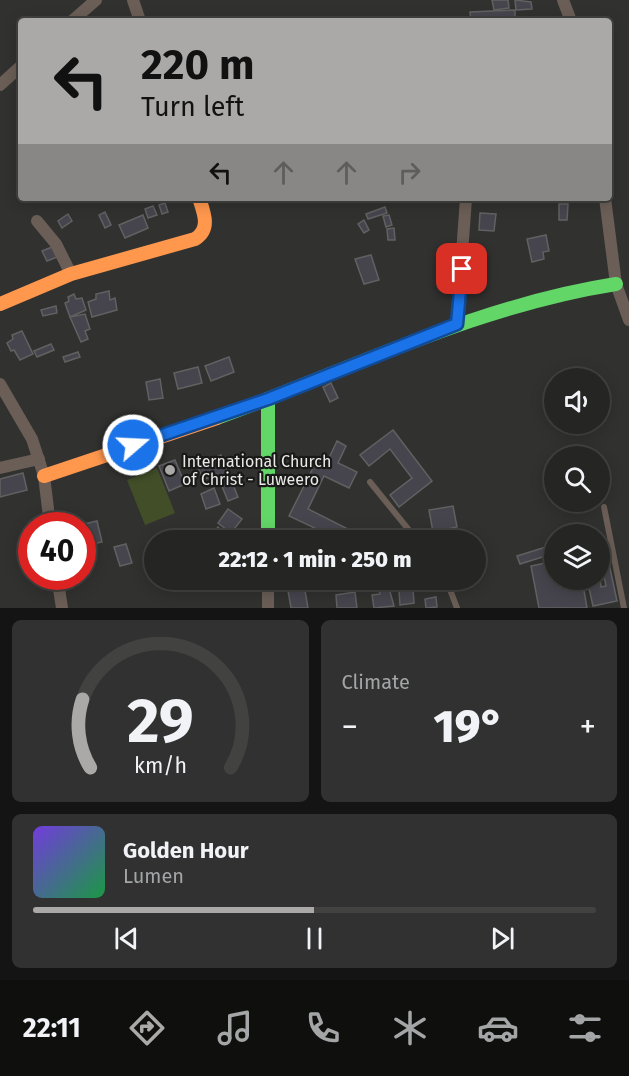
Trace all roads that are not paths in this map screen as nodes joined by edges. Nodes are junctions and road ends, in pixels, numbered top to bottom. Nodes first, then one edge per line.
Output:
1 (96, 0) edge
2 (133, 0) edge
3 (563, 0) edge
4 (75, 18) edge
5 (139, 18) edge
6 (570, 18) edge
7 (18, 69) edge
8 (0, 85) edge
9 (200, 201) edge
10 (466, 201) edge
11 (605, 201) edge
12 (37, 221) dead end
13 (71, 273) junction
14 (616, 284) junction
15 (0, 304) edge
16 (629, 320) edge
17 (457, 324) junction
18 (0, 384) edge
19 (268, 399) junction
20 (39, 459) junction
21 (0, 468) edge
22 (44, 476) junction
23 (370, 482) dead end
24 (48, 512) edge
25 (605, 512) edge
26 (268, 530) edge
27 (409, 530) edge
28 (59, 590) edge
29 (268, 590) edge
30 (450, 590) edge
31 (62, 608) edge
32 (268, 608) edge
33 (457, 608) edge
34 (624, 608) edge

1 - 4 street
2 - 5 street
3 - 6 street
7 - 8 street
9 - 13 street
10 - 17 street
11 - 14 street
12 - 13 street
13 - 15 street
14 - 16 street
14 - 17 street
17 - 19 street
18 - 20 street
19 - 22 street
19 - 26 street
20 - 21 street
20 - 22 street
22 - 24 street
23 - 27 lane
25 - 34 lane
28 - 31 street
29 - 32 street
30 - 33 lane

